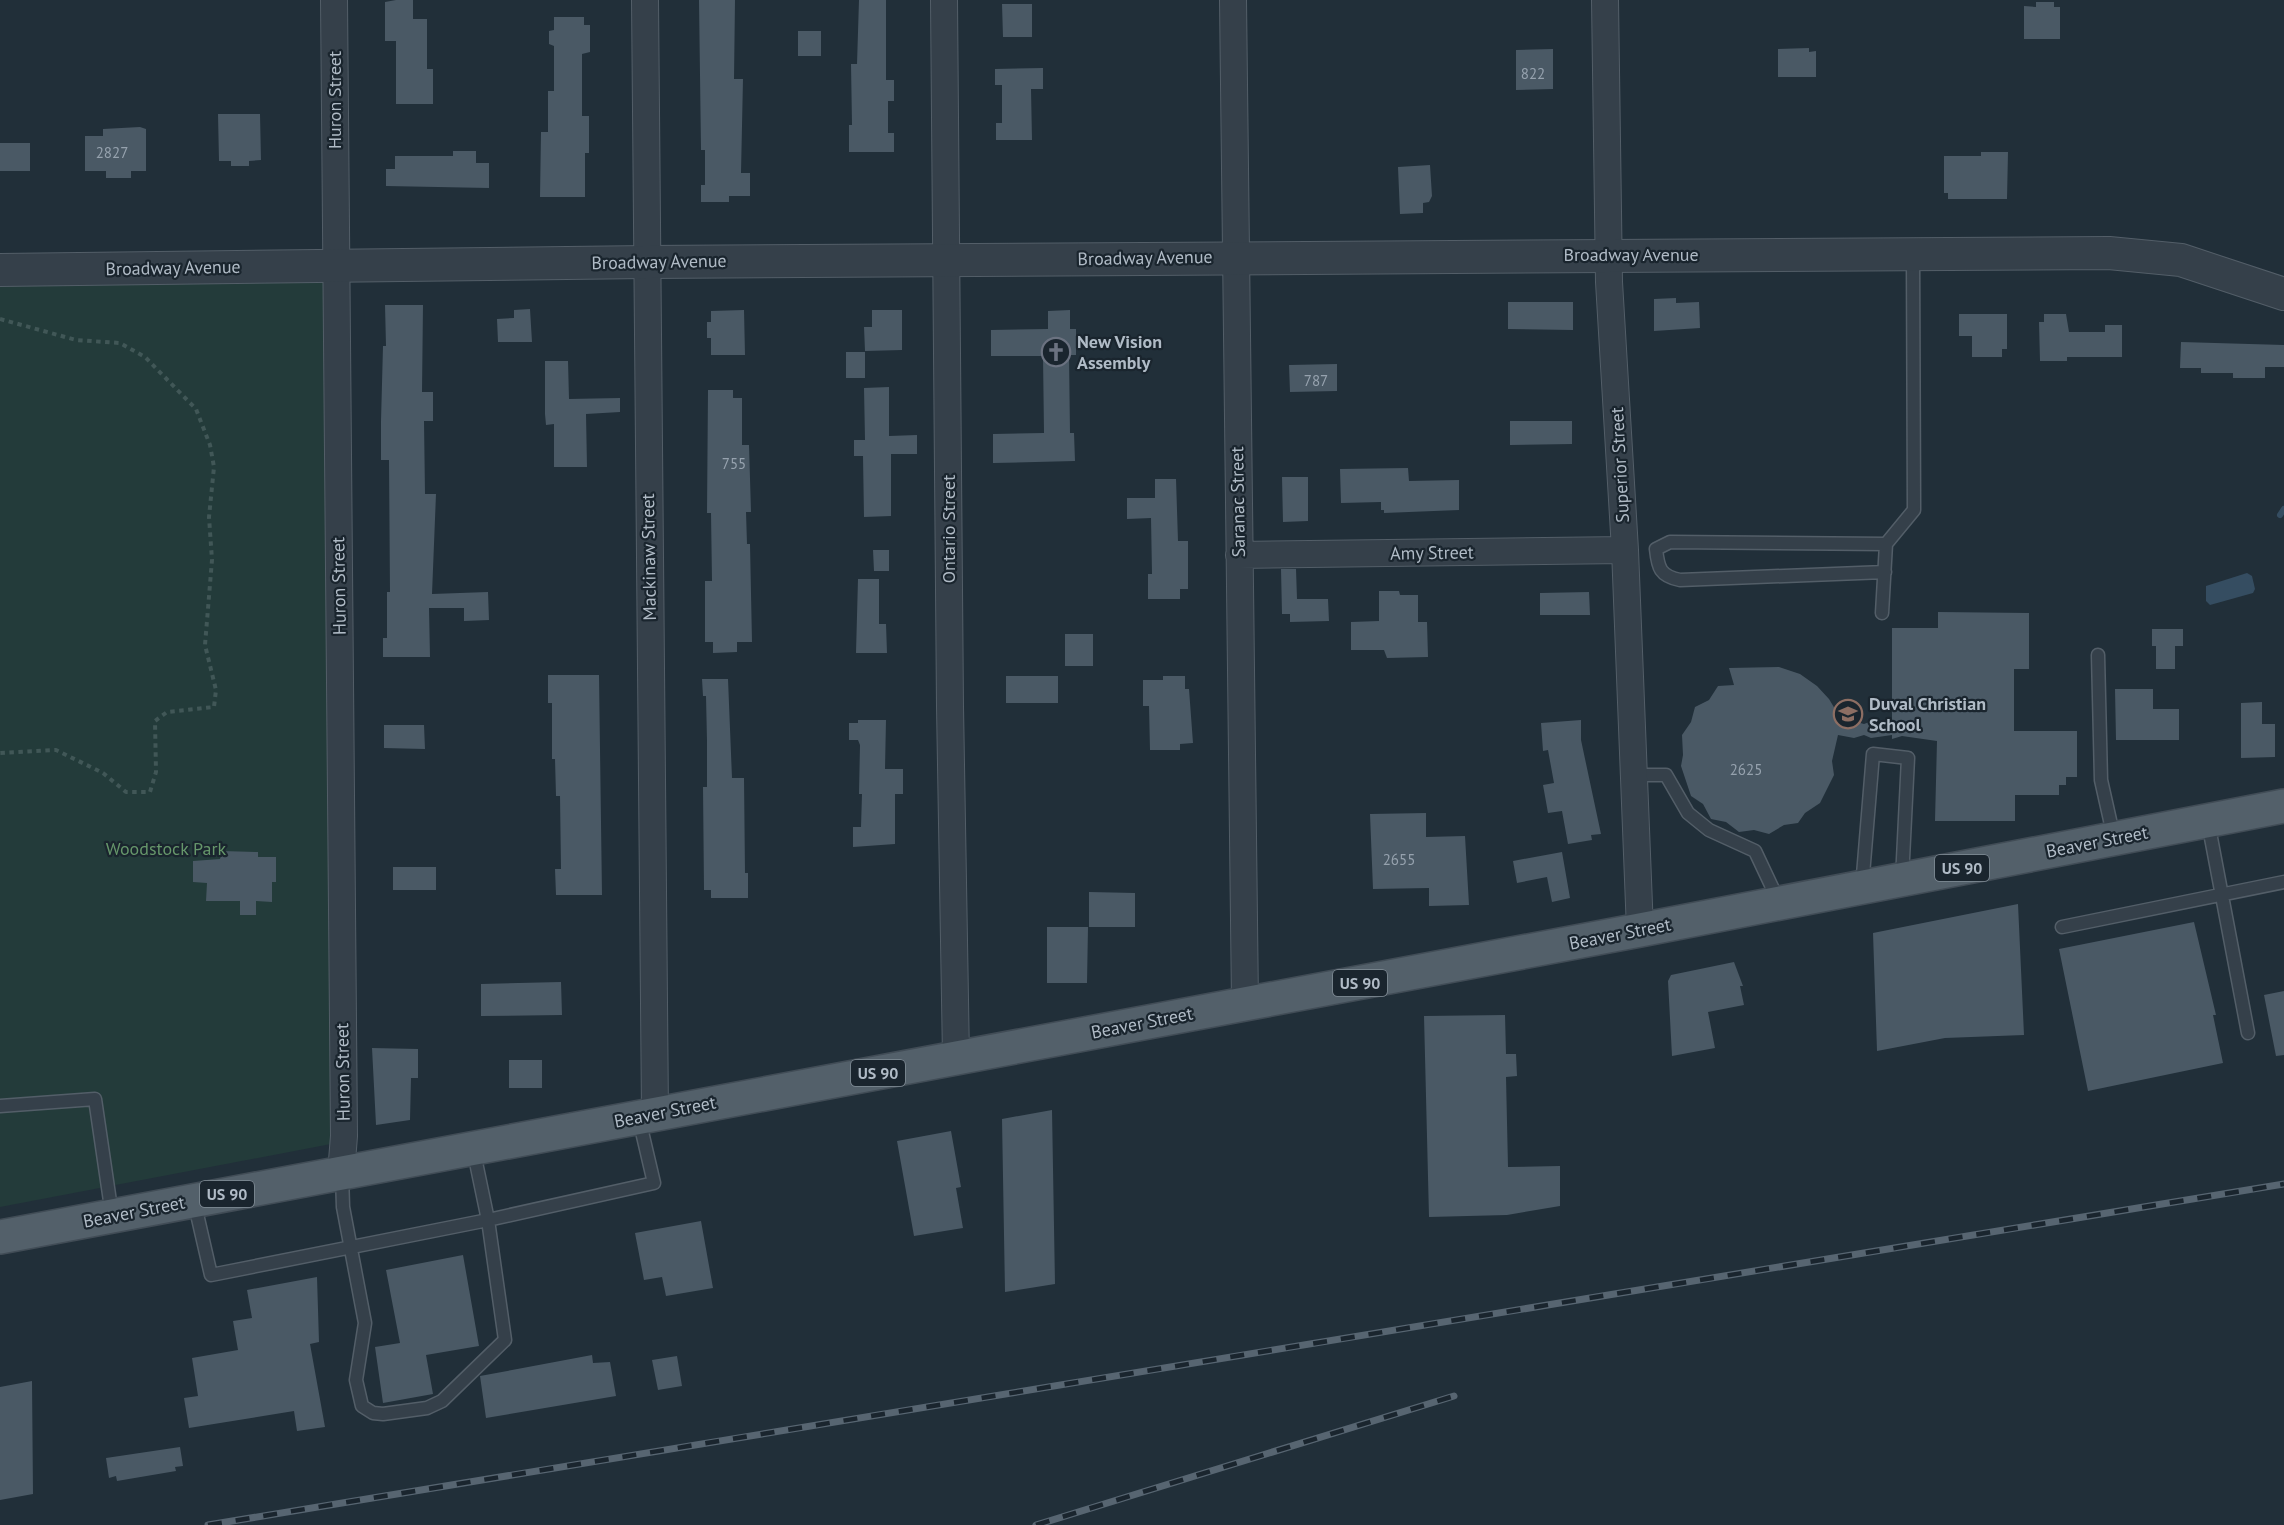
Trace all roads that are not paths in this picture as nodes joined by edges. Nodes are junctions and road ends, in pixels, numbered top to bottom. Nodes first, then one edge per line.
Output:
1 (334, 0) edge
2 (645, 0) edge
3 (944, 0) edge
4 (1233, 0) edge
5 (1605, 0) edge
6 (1913, 253) junction
7 (1609, 255) junction
8 (1236, 258) junction
9 (947, 260) junction
10 (646, 262) junction
11 (336, 266) junction
12 (0, 270) edge
13 (2284, 294) edge
14 (1886, 544) junction
15 (1625, 550) junction
16 (1239, 555) junction
17 (1885, 572) junction
18 (1882, 613) dead end
19 (2098, 655) dead end
20 (1634, 776) junction
21 (2284, 806) edge
22 (2208, 821) junction
23 (2115, 839) junction
24 (1902, 880) junction
25 (2284, 882) edge
26 (1862, 888) junction
27 (2223, 895) junction
28 (1779, 904) junction
29 (2062, 927) dead end
30 (1640, 930) junction
31 (1245, 1004) junction
32 (2247, 1033) dead end
33 (956, 1058) junction
34 (0, 1106) edge
35 (647, 1116) junction
36 (473, 1147) junction
37 (341, 1173) junction
38 (194, 1201) junction
39 (112, 1216) junction
40 (488, 1220) junction
41 (0, 1237) edge
42 (350, 1246) junction

1 - 11 street, Huron Street
2 - 10 street, Mackinaw Street
3 - 9 street, Ontario Street
4 - 8 street, Saranac Street
5 - 7 street, Superior Street
6 - 7 street, Broadway Avenue
6 - 13 street, Broadway Avenue
6 - 14 lane
7 - 8 street, Broadway Avenue
7 - 15 street, Superior Street
8 - 9 street, Broadway Avenue
8 - 16 street, Saranac Street
9 - 10 street, Broadway Avenue
9 - 33 street, Ontario Street
10 - 11 street, Broadway Avenue
10 - 35 street, Mackinaw Street
11 - 12 street, Broadway Avenue
11 - 37 street, Huron Street
14 - 17 lane
14 - 17 lane
15 - 16 street, Amy Street
15 - 20 street, Superior Street
16 - 31 street, Saranac Street
17 - 18 lane
19 - 23 lane
20 - 28 lane
20 - 30 street, Superior Street
21 - 22 main road, Beaver Street / US 90
22 - 23 main road, Beaver Street / US 90
22 - 27 lane
23 - 24 main road, Beaver Street / US 90
24 - 26 main road, Beaver Street / US 90
24 - 26 lane
25 - 27 lane
26 - 28 main road, Beaver Street / US 90
27 - 29 lane
27 - 32 lane
28 - 30 main road, Beaver Street / US 90
30 - 31 main road, Beaver Street / US 90
31 - 33 main road, Beaver Street / US 90
33 - 35 main road, Beaver Street / US 90
34 - 39 lane
35 - 36 main road, Beaver Street / US 90
35 - 40 lane
36 - 37 main road, Beaver Street / US 90
36 - 40 lane
37 - 38 main road, Beaver Street / US 90
37 - 42 lane
38 - 39 main road, Beaver Street / US 90
38 - 42 lane
39 - 41 main road, Beaver Street / US 90
40 - 42 lane
40 - 42 lane

